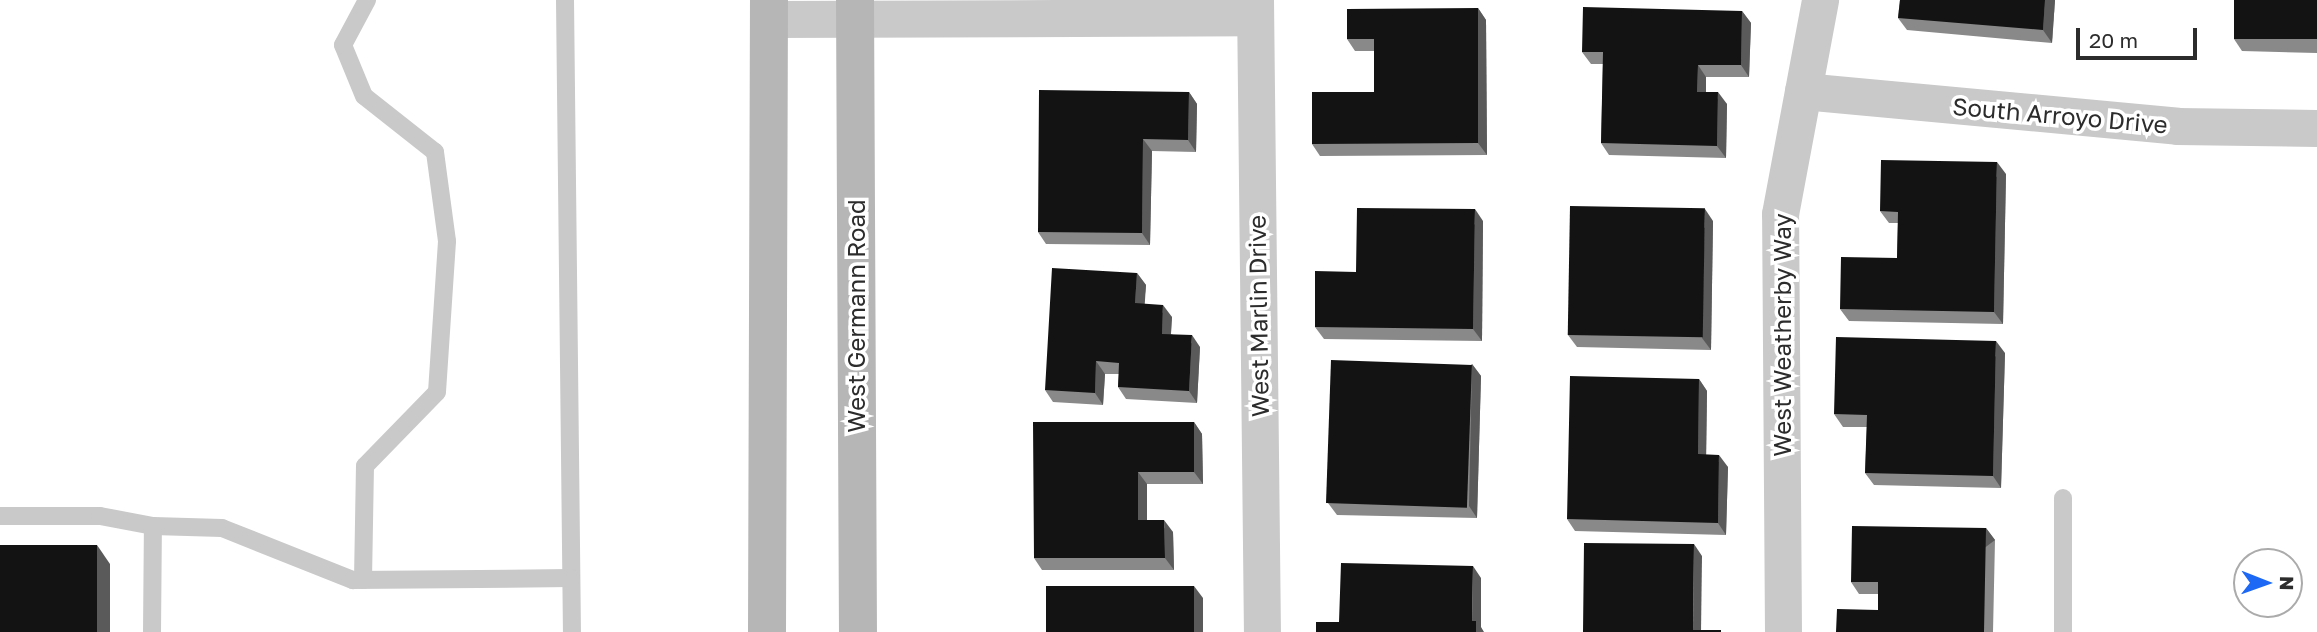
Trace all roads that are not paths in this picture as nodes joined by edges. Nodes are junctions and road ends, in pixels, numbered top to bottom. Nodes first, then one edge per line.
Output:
1 (368, 0) edge
2 (565, 0) edge
3 (1820, 0) edge
4 (1255, 8) edge
5 (855, 9) edge
6 (769, 10) edge
7 (1803, 91) junction
8 (2317, 128) edge
9 (2063, 498) dead end
10 (0, 516) edge
11 (153, 526) junction
12 (571, 578) junction
13 (363, 580) junction
14 (152, 632) edge
15 (572, 632) edge
16 (768, 632) edge
17 (858, 632) edge
18 (1262, 632) edge
19 (1783, 632) edge
20 (2063, 632) edge

1 - 13 lane
2 - 12 lane
3 - 7 street, West Weatherby Way
4 - 5 street
4 - 18 street, West Marlin Drive
5 - 6 street
5 - 17 main road, West Germann Road
6 - 16 main road
7 - 8 street, South Arroyo Drive
7 - 19 street, West Weatherby Way
9 - 20 lane
10 - 11 lane
11 - 13 lane
11 - 14 lane
12 - 13 lane
12 - 15 lane

